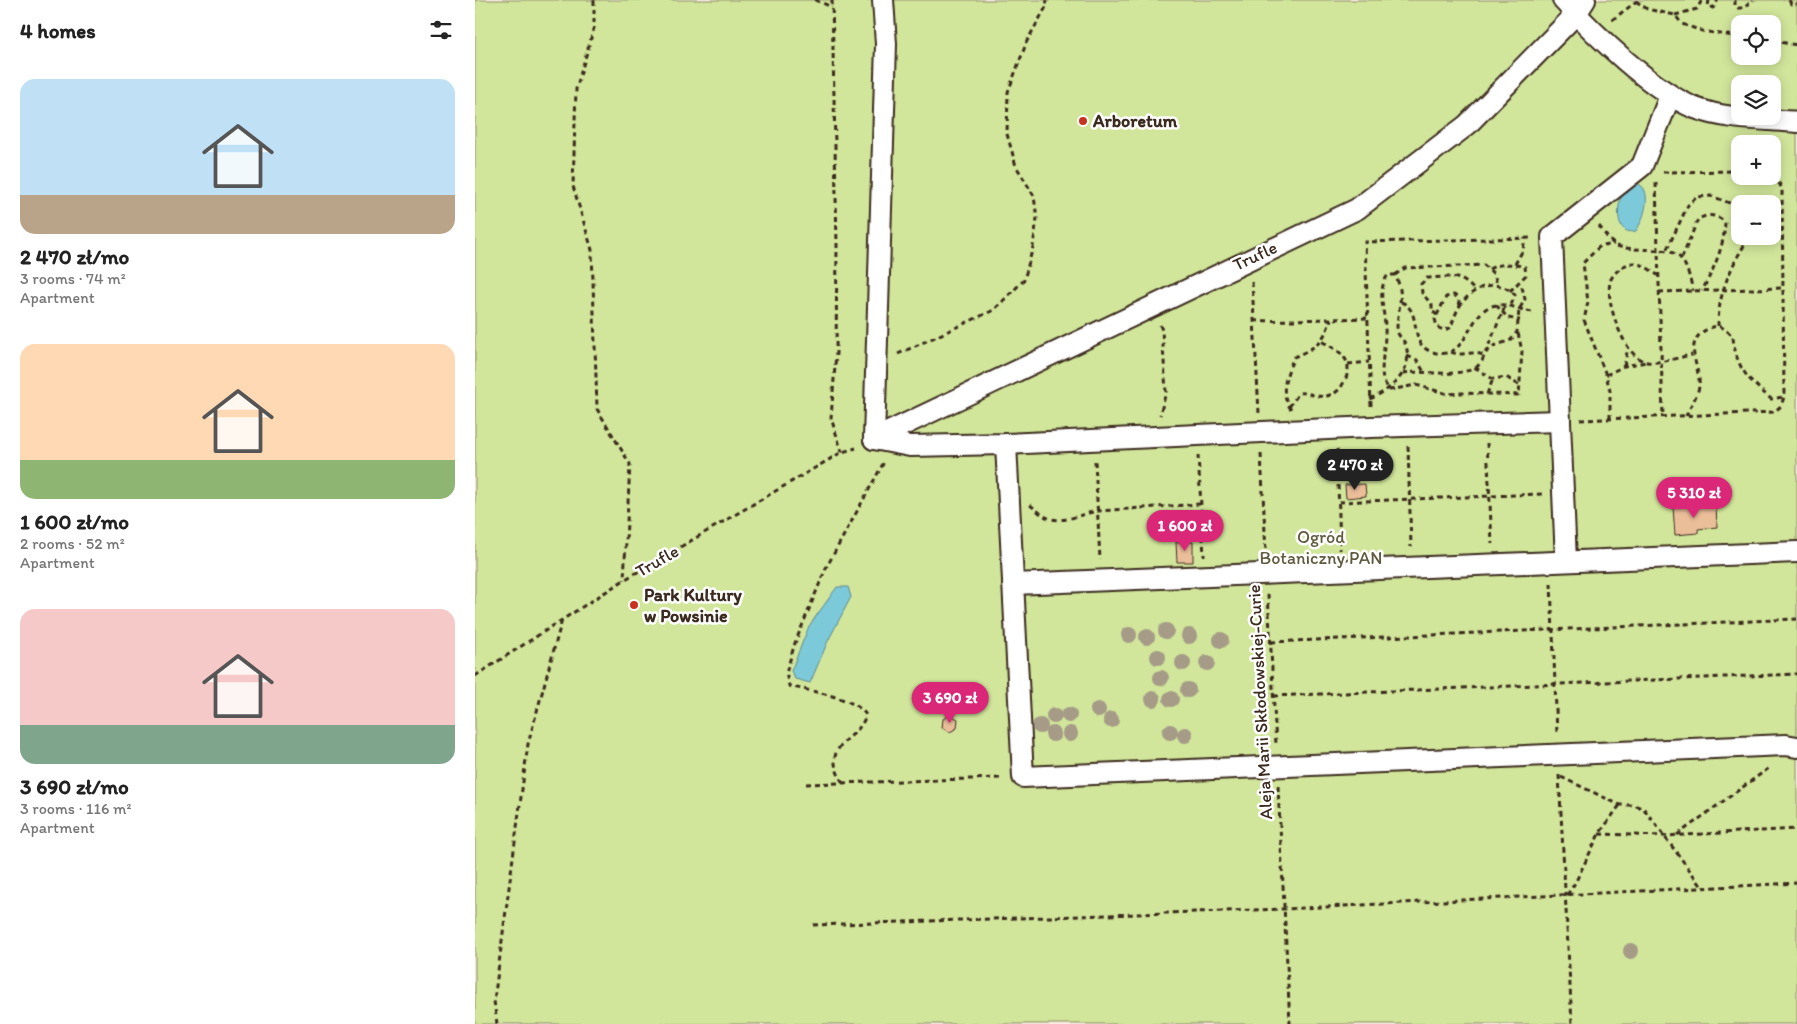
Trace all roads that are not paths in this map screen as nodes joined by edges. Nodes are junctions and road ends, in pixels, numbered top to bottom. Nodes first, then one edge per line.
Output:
1 (883, 0) edge
2 (1575, 5) edge
3 (1670, 96) junction
4 (1797, 122) edge
5 (1560, 421) junction
6 (874, 439) junction
7 (1007, 444) junction
8 (1797, 552) edge
9 (1558, 562) junction
10 (1013, 584) junction
11 (1791, 746) edge

1 - 6 street
2 - 3 street
2 - 6 street, Trufle
3 - 4 street
3 - 5 street
5 - 7 street
5 - 9 street
6 - 7 street
7 - 10 street
8 - 9 street
9 - 10 street
10 - 11 street

